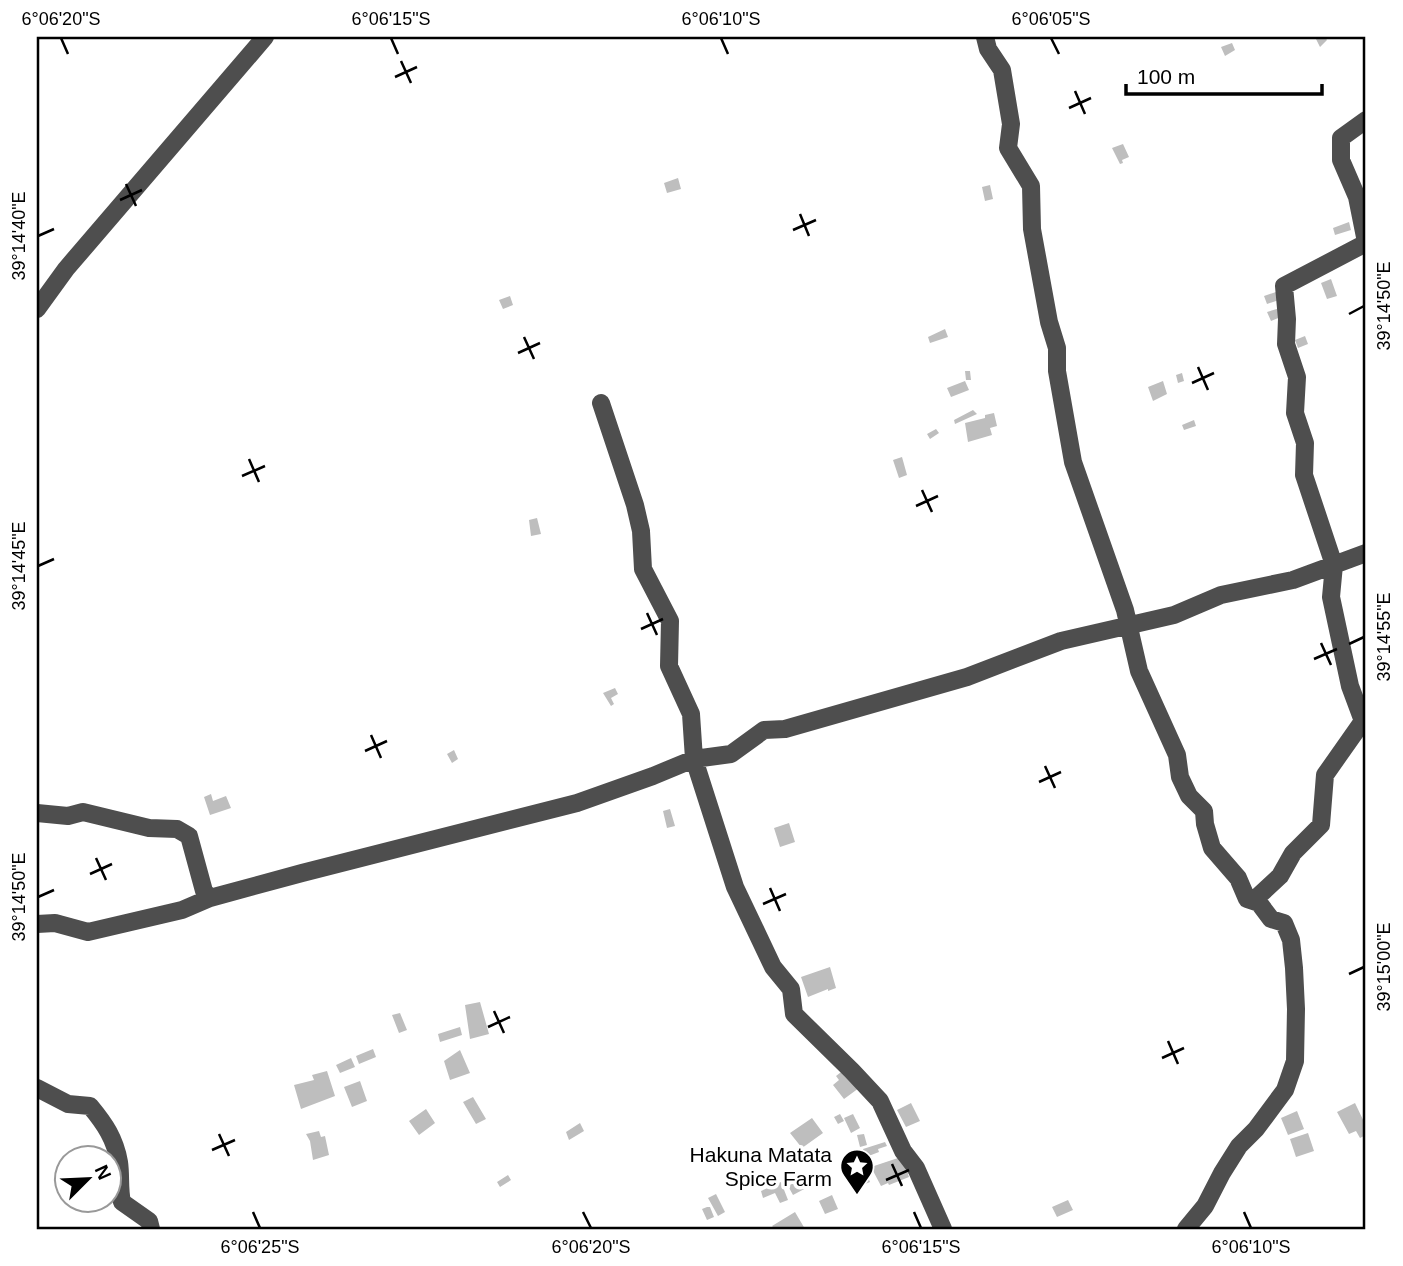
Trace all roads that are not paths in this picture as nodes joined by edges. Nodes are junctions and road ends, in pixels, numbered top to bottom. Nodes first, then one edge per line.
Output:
1 (265, 37) edge
2 (985, 37) edge
3 (1366, 120) edge
4 (1366, 243) edge
5 (37, 309) edge
6 (601, 403) dead end
7 (1366, 553) edge
8 (1334, 565) junction
9 (1129, 626) junction
10 (694, 759) junction
11 (37, 813) edge
12 (210, 898) junction
13 (1253, 901) junction
14 (37, 924) edge
15 (37, 1088) edge
16 (151, 1229) edge
17 (943, 1229) edge
18 (1186, 1229) edge

1 - 5 street
2 - 9 street
3 - 4 street
4 - 8 street
6 - 10 street
7 - 8 street
8 - 9 street
8 - 13 street
9 - 10 street
9 - 13 street
10 - 12 street
10 - 17 street
11 - 12 street
12 - 14 street
13 - 18 street
15 - 16 street

